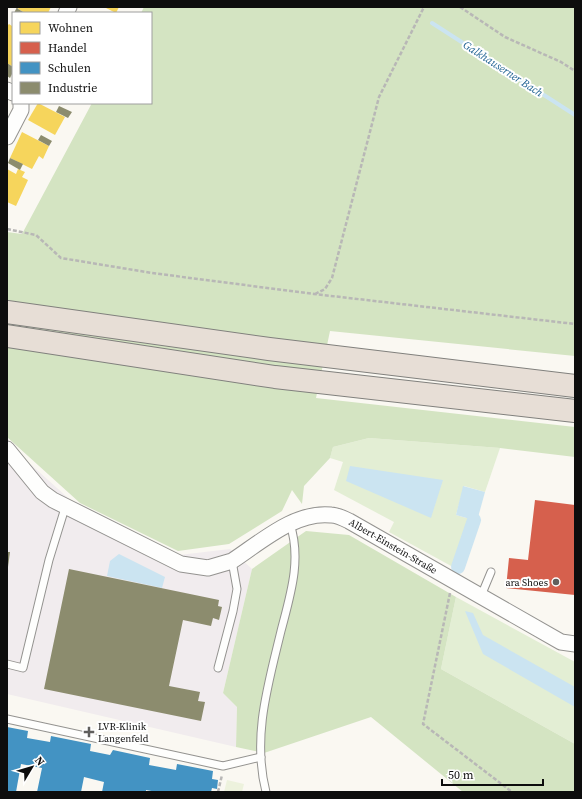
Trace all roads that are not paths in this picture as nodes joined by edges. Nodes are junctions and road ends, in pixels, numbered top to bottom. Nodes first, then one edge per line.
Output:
1 (22, 104) edge
2 (7, 137) edge
3 (7, 312) edge
4 (7, 336) edge
5 (575, 386) edge
6 (575, 412) edge
7 (7, 449) edge
8 (65, 508) junction
9 (290, 524) junction
10 (232, 561) junction
11 (491, 572) dead end
12 (481, 596) junction
13 (575, 644) edge
14 (7, 664) edge
15 (218, 668) dead end
16 (7, 719) edge
17 (261, 757) junction
18 (266, 792) edge

1 - 2 street
3 - 5 highway
4 - 6 highway
7 - 8 street, Albert-Einstein-Straße
8 - 10 street, Albert-Einstein-Straße
8 - 14 lane
9 - 10 street, Albert-Einstein-Straße
9 - 12 street, Albert-Einstein-Straße
9 - 17 lane
10 - 15 lane
11 - 12 lane
12 - 13 street, Albert-Einstein-Straße
16 - 17 lane
17 - 18 lane

